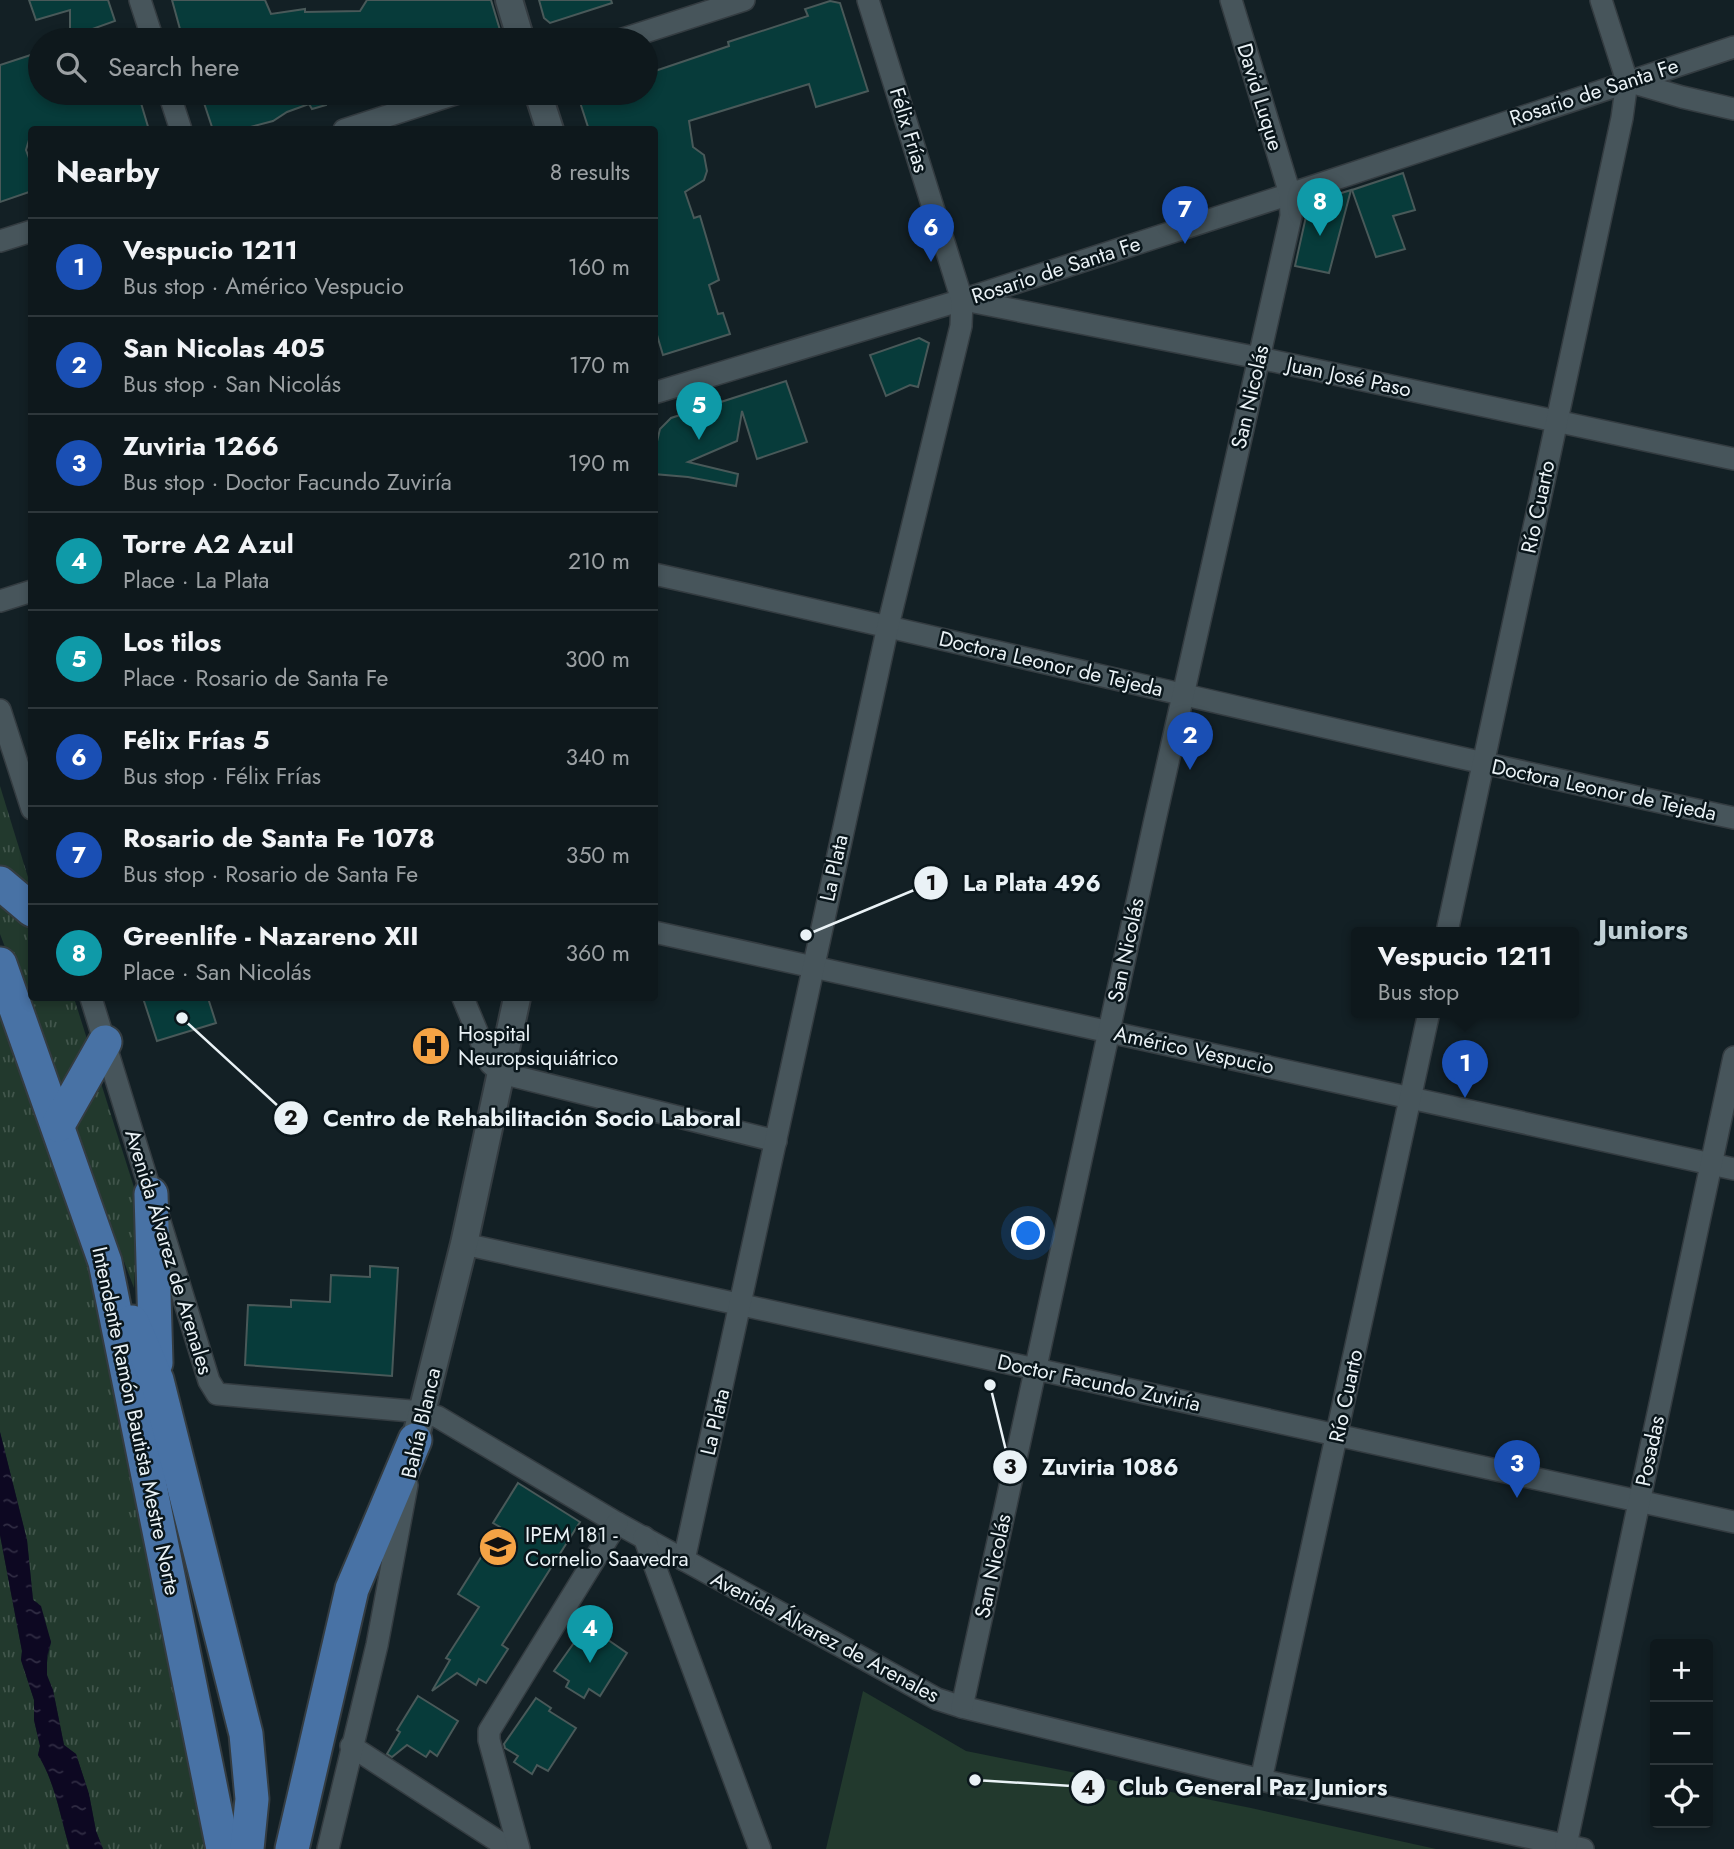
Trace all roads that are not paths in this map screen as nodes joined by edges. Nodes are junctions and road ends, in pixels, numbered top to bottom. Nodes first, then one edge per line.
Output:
1 (140, 0) edge
2 (509, 0) edge
3 (744, 0) edge
4 (868, 0) edge
5 (1231, 0) edge
6 (1601, 0) edge
7 (149, 28) edge
8 (517, 28) edge
9 (657, 28) edge
10 (1734, 47) edge
11 (1627, 81) junction
12 (173, 105) edge
13 (421, 105) edge
14 (542, 105) edge
15 (1734, 108) edge
16 (180, 126) edge
17 (356, 126) edge
18 (549, 126) edge
19 (1290, 194) junction
20 (28, 232) edge
21 (0, 241) edge
22 (962, 300) junction
23 (1259, 358) junction
24 (658, 392) edge
25 (1557, 420) junction
26 (1734, 459) edge
27 (658, 575) edge
28 (28, 592) edge
29 (0, 601) edge
30 (888, 626) junction
31 (1184, 696) junction
32 (0, 710) edge
33 (1482, 765) junction
34 (28, 796) edge
35 (1734, 818) edge
36 (0, 883) edge
37 (28, 907) edge
38 (1448, 927) edge
39 (658, 933) edge
40 (0, 964) edge
41 (813, 966) junction
42 (92, 1001) edge
43 (464, 1001) edge
44 (516, 1001) edge
45 (1428, 1018) edge
46 (1109, 1032) junction
47 (105, 1042) junction
48 (1734, 1057) edge
49 (500, 1073) junction
50 (1411, 1098) junction
51 (58, 1125) junction
52 (776, 1141) junction
53 (1711, 1164) junction
54 (1734, 1169) edge
55 (151, 1194) junction
56 (464, 1244) junction
57 (105, 1262) junction
58 (741, 1306) junction
59 (1035, 1370) junction
60 (157, 1380) junction
61 (419, 1426) junction
62 (1338, 1435) junction
63 (1639, 1501) junction
64 (1734, 1522) edge
65 (617, 1523) junction
66 (644, 1537) junction
67 (684, 1560) junction
68 (962, 1707) junction
69 (351, 1746) junction
70 (1261, 1780) junction
71 (1574, 1847) edge
72 (230, 1848) edge
73 (292, 1848) edge
74 (328, 1849) edge
75 (510, 1849) edge
76 (519, 1849) edge
77 (760, 1849) edge

1 - 7 street
2 - 8 street
3 - 9 street
4 - 22 street, Félix Frías
5 - 19 street, David Luque
6 - 11 street
10 - 11 street, Rosario de Santa Fe
11 - 15 street
11 - 19 street, Rosario de Santa Fe
11 - 25 street, Río Cuarto
12 - 16 street
13 - 17 street
14 - 18 street
19 - 22 street, Rosario de Santa Fe
19 - 23 street, San Nicolás
20 - 21 street
22 - 23 street, Juan José Paso
22 - 24 street, Rosario de Santa Fe
22 - 30 street, La Plata
23 - 25 street, Juan José Paso
23 - 31 street, San Nicolás
25 - 26 street, Juan José Paso
25 - 33 street, Río Cuarto
27 - 30 street, Doctora Leonor de Tejeda
28 - 29 street
30 - 31 street, Doctora Leonor de Tejeda
30 - 41 street, La Plata
31 - 33 street, Doctora Leonor de Tejeda
31 - 46 street, San Nicolás
32 - 34 street
33 - 35 street, Doctora Leonor de Tejeda
33 - 38 street, Río Cuarto
36 - 37 main road
39 - 41 street, Américo Vespucio
40 - 51 main road, Intendente Ramón Bautista Mestre Norte
41 - 46 street, Américo Vespucio
41 - 52 street, La Plata
42 - 47 street, Avenida Álvarez de Arenales
43 - 49 street
44 - 49 street, Bahía Blanca
45 - 50 street, Río Cuarto
46 - 50 street, Américo Vespucio
46 - 59 street, San Nicolás
47 - 51 main road
47 - 55 street, Avenida Álvarez de Arenales
48 - 53 street, Posadas
49 - 52 street
49 - 56 street, Bahía Blanca
50 - 53 street, Américo Vespucio
50 - 62 street, Río Cuarto
51 - 57 main road, Intendente Ramón Bautista Mestre Norte
52 - 58 street, La Plata
53 - 54 street, Américo Vespucio
53 - 63 street, Posadas
55 - 60 main road
55 - 61 street, Avenida Álvarez de Arenales
56 - 58 street, Doctor Facundo Zuviría
56 - 61 street, Bahía Blanca
57 - 60 main road
57 - 72 main road, Intendente Ramón Bautista Mestre Norte
58 - 59 street, Doctor Facundo Zuviría
58 - 67 street, La Plata
59 - 62 street, Doctor Facundo Zuviría
59 - 68 street, San Nicolás
60 - 72 main road
61 - 65 street, Avenida Álvarez de Arenales
61 - 69 street, Bahía Blanca
61 - 73 main road
62 - 63 street, Doctor Facundo Zuviría
62 - 70 street, Río Cuarto
63 - 64 street, Doctor Facundo Zuviría
63 - 71 street, Posadas
65 - 66 street, Avenida Álvarez de Arenales
65 - 76 street
66 - 67 street, Avenida Álvarez de Arenales
66 - 77 street
67 - 68 street, Avenida Álvarez de Arenales
68 - 70 street, Avenida Álvarez de Arenales
69 - 74 street, Bahía Blanca
69 - 75 street
70 - 71 street, Avenida Álvarez de Arenales

